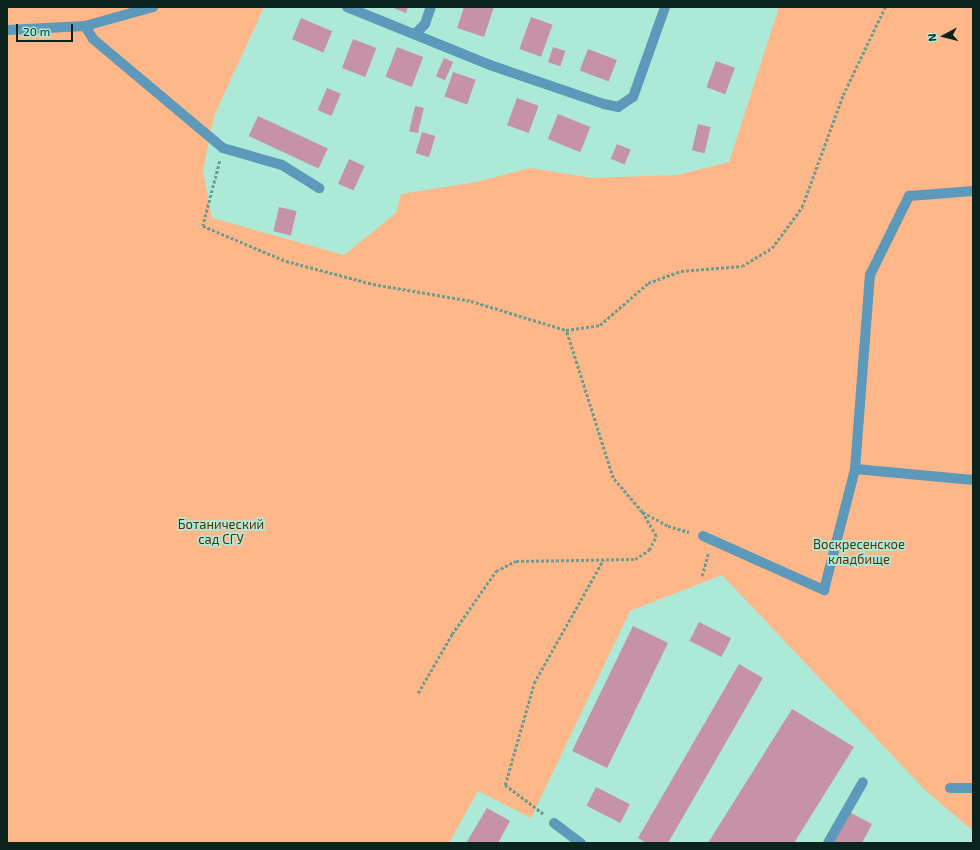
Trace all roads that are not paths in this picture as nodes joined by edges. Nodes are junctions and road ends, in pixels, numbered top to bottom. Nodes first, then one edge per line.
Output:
1 (153, 7) edge
2 (347, 7) edge
3 (431, 7) edge
4 (665, 7) edge
5 (85, 26) junction
6 (7, 30) edge
7 (415, 34) junction
8 (320, 188) dead end
9 (973, 191) edge
10 (855, 469) junction
11 (973, 480) edge
12 (703, 536) road end
13 (863, 782) dead end
14 (950, 788) dead end
15 (973, 788) edge
16 (554, 823) road end
17 (581, 843) edge
18 (828, 843) edge

1 - 5 street
2 - 7 street
3 - 7 street
4 - 7 street
5 - 6 street
5 - 8 street
9 - 10 street
10 - 11 street
10 - 12 street
13 - 18 street
14 - 15 street
16 - 17 street

